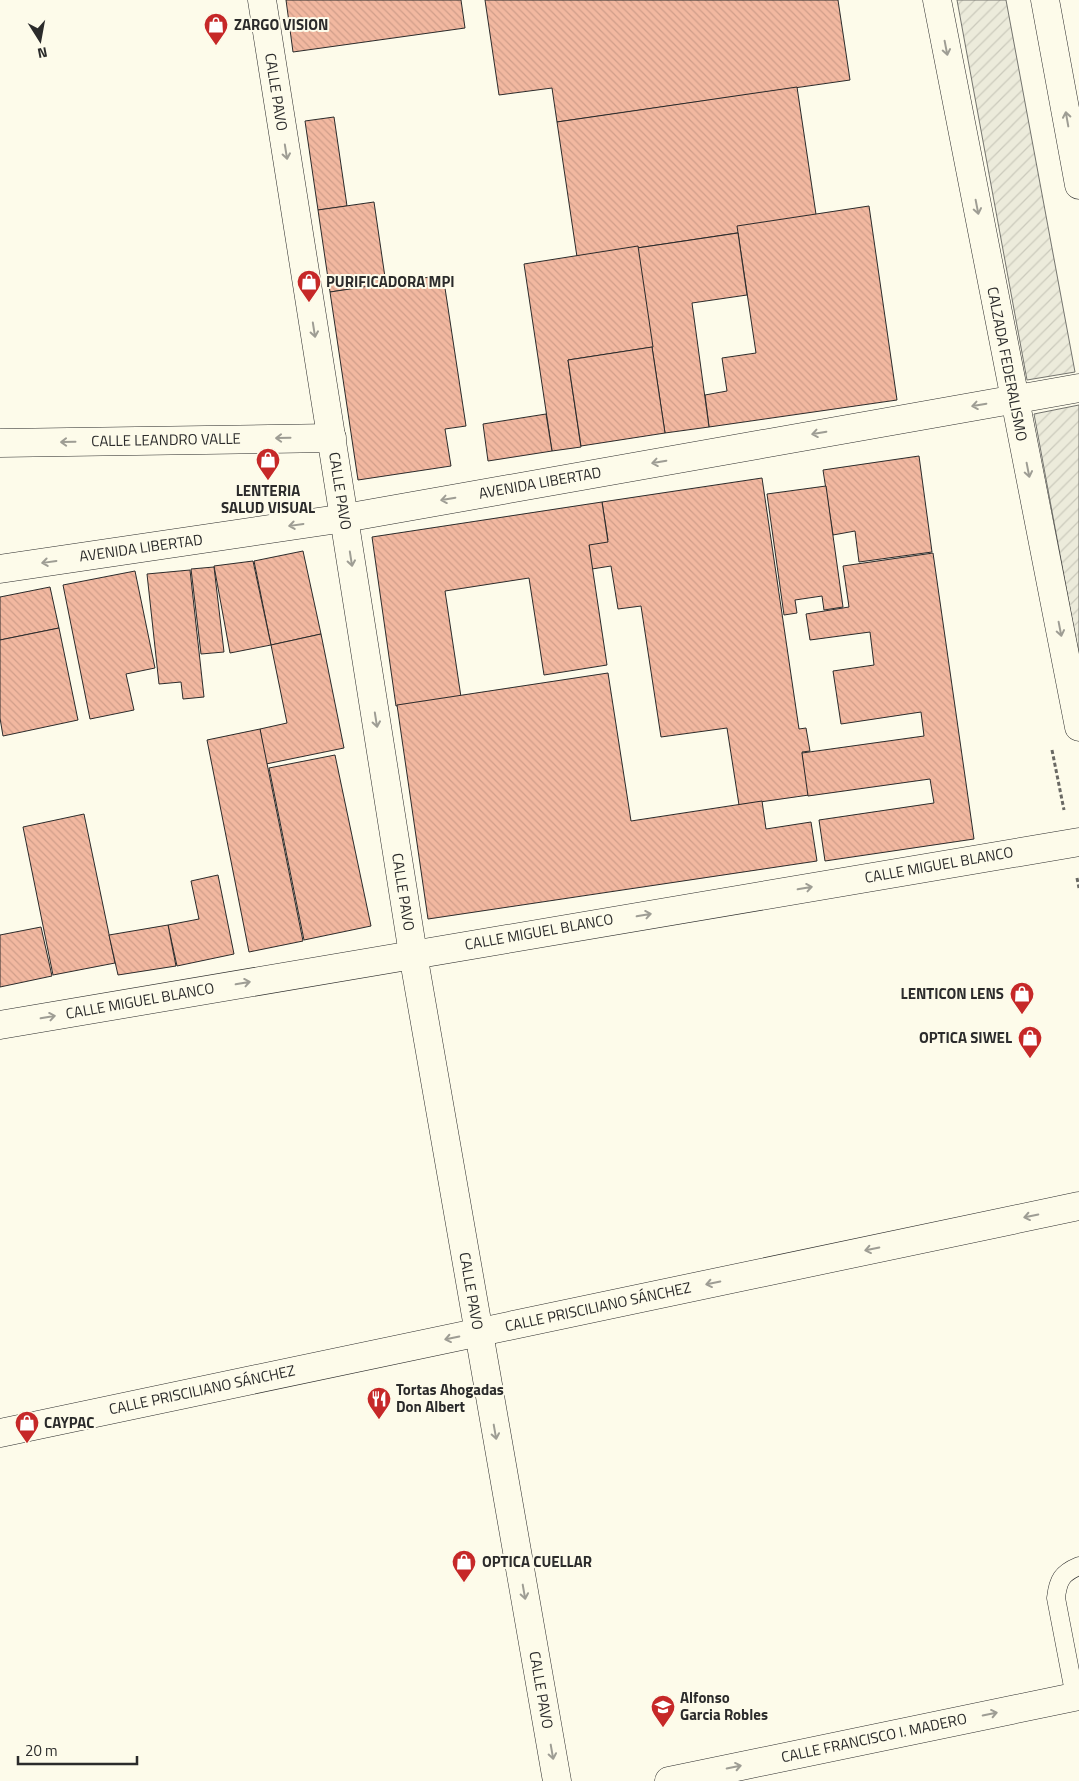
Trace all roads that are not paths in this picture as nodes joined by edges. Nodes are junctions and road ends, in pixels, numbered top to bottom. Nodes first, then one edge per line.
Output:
1 (262, 0) edge
2 (937, 0) edge
3 (1045, 0) edge
4 (1079, 185) edge
5 (1079, 388) edge
6 (1014, 398) junction
7 (332, 438) junction
8 (0, 443) edge
9 (345, 518) junction
10 (0, 569) edge
11 (1079, 727) edge
12 (1079, 842) edge
13 (413, 954) junction
14 (0, 1025) edge
15 (1079, 1206) edge
16 (478, 1332) junction
17 (0, 1433) edge
18 (1079, 1566) edge
19 (1077, 1697) edge
20 (557, 1781) edge
21 (670, 1781) edge

1 -> 7 street, CALLE PAVO
2 -> 6 street, CALZADA FEDERALISMO
4 -> 3 street
5 - 6 street, AVENIDA LIBERTAD
6 -> 9 street, AVENIDA LIBERTAD
6 -> 11 street, CALZADA FEDERALISMO
7 -> 8 street, CALLE LEANDRO VALLE
7 - 9 street, CALLE PAVO
9 -> 10 street, AVENIDA LIBERTAD
9 -> 13 street, CALLE PAVO
13 -> 12 street, CALLE MIGUEL BLANCO
14 -> 13 street, CALLE MIGUEL BLANCO
13 - 16 street, CALLE PAVO
15 -> 16 street, CALLE PRISCILIANO SÁNCHEZ
16 -> 17 street, CALLE PRISCILIANO SÁNCHEZ
16 -> 20 street, CALLE PAVO
18 - 19 lane
21 -> 19 street, CALLE FRANCISCO I. MADERO

